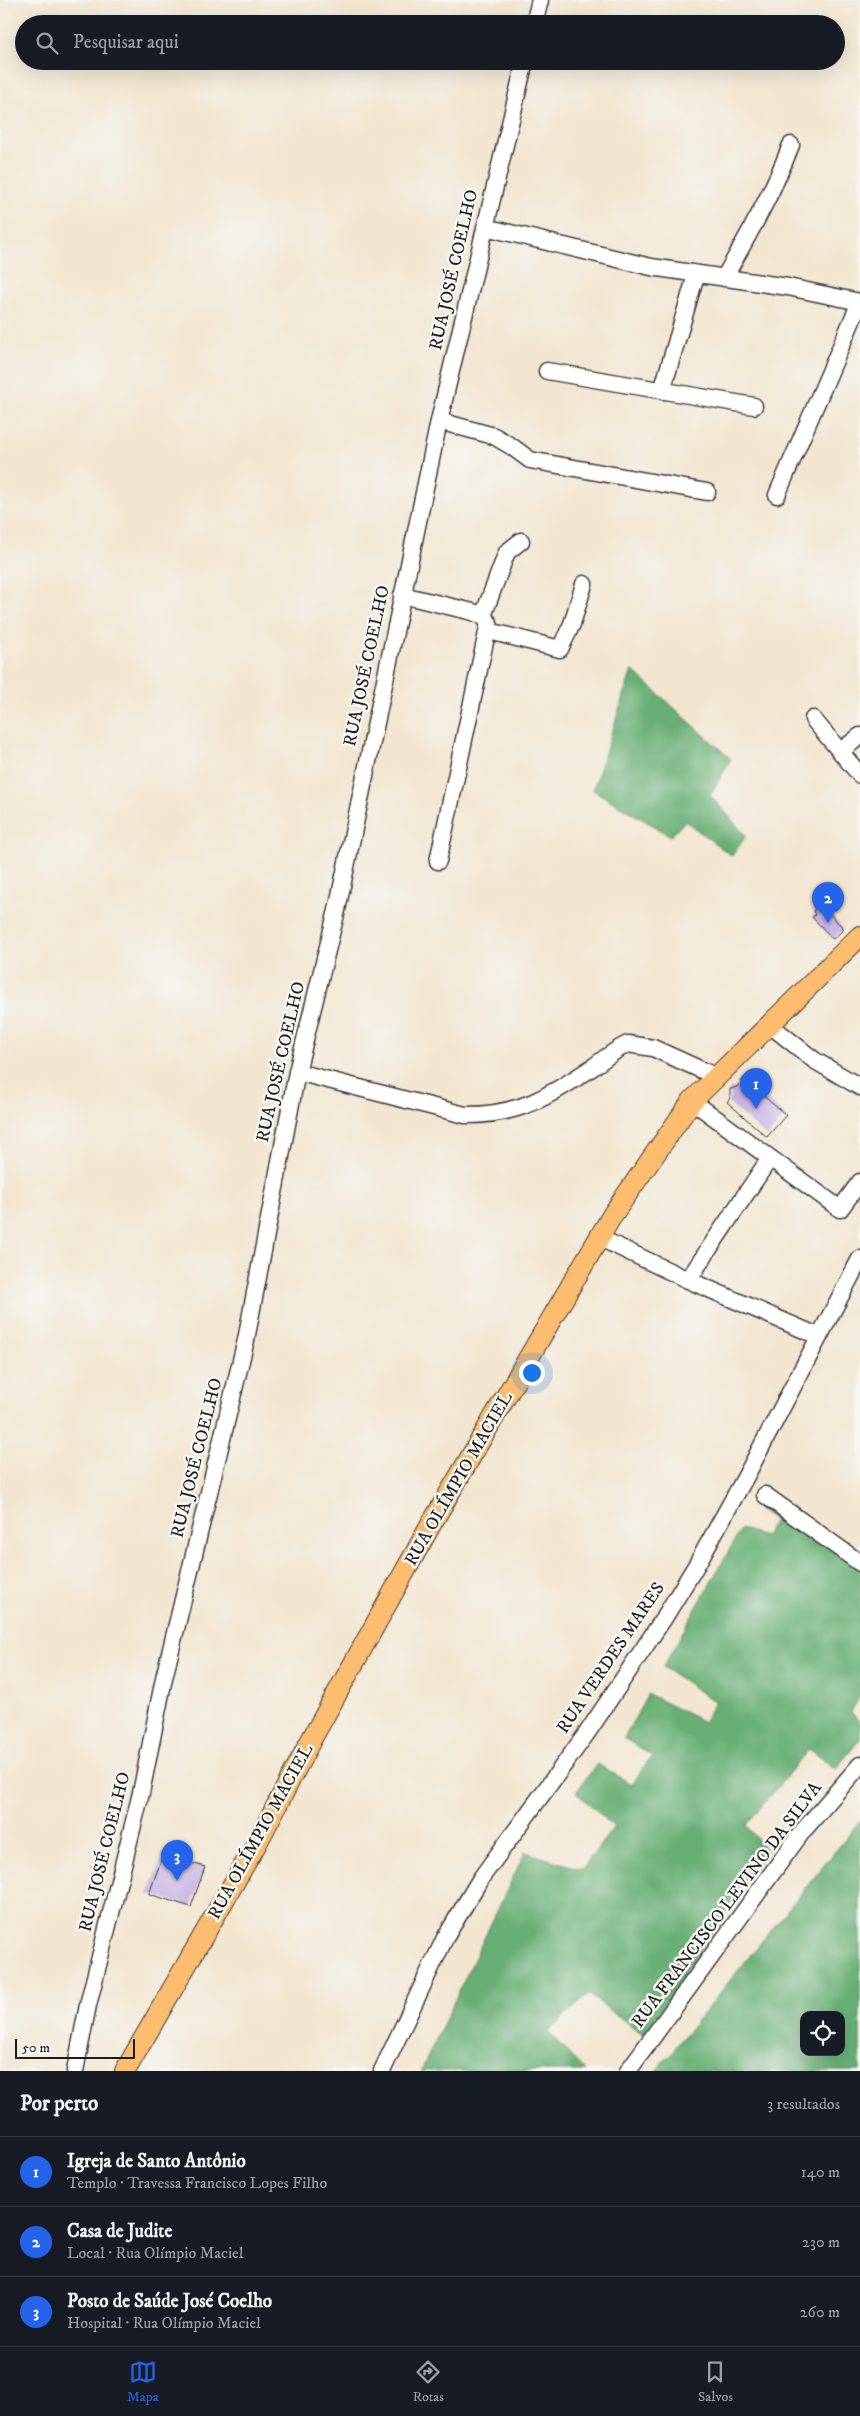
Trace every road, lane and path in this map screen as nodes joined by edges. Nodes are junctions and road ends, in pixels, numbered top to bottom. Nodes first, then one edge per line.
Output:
1 (540, 0) edge
2 (536, 15) edge
3 (523, 70) edge
4 (791, 145) dead end
5 (485, 227) junction
6 (696, 275) junction
7 (724, 278) junction
8 (860, 302) edge
9 (547, 371) dead end
10 (662, 391) junction
11 (754, 406) dead end
12 (439, 421) junction
13 (707, 492) dead end
14 (777, 495) dead end
15 (521, 541) dead end
16 (584, 584) dead end
17 (402, 596) junction
18 (486, 623) junction
19 (813, 719) dead end
20 (860, 736) edge
21 (841, 751) junction
22 (860, 775) edge
23 (438, 861) dead end
24 (860, 936) edge
25 (770, 1025) junction
26 (297, 1072) junction
27 (717, 1076) junction
28 (860, 1087) edge
29 (692, 1102) junction
30 (770, 1158) junction
31 (860, 1182) edge
32 (600, 1238) junction
33 (860, 1258) edge
34 (688, 1280) junction
35 (818, 1336) junction
36 (764, 1495) dead end
37 (860, 1563) edge
38 (860, 1765) edge
39 (75, 2071) edge
40 (126, 2071) edge
41 (382, 2071) edge
42 (628, 2071) edge

1 - 2 street
3 - 5 street, RUA JOSÉ COELHO
4 - 7 street
5 - 6 street
5 - 12 street, RUA JOSÉ COELHO
6 - 7 street
6 - 10 street
7 - 8 street
8 - 14 street
9 - 10 street
10 - 11 street
12 - 13 street
12 - 17 street, RUA JOSÉ COELHO
15 - 18 street
16 - 18 street
17 - 18 street
17 - 26 street, RUA JOSÉ COELHO
18 - 23 street
19 - 21 street
20 - 21 street
21 - 22 street
24 - 25 main road, RUA OLÍMPIO MACIEL
25 - 27 main road, RUA OLÍMPIO MACIEL
25 - 28 street
26 - 27 street
26 - 39 street, RUA JOSÉ COELHO
27 - 29 main road, RUA OLÍMPIO MACIEL
29 - 30 street
29 - 32 main road, RUA OLÍMPIO MACIEL
30 - 31 street
30 - 34 street
32 - 34 street
32 - 40 main road, RUA OLÍMPIO MACIEL
33 - 35 street, RUA VERDES MARES
34 - 35 street
35 - 41 street, RUA VERDES MARES
36 - 37 street
38 - 42 street, RUA FRANCISCO LEVINO DA SILVA

